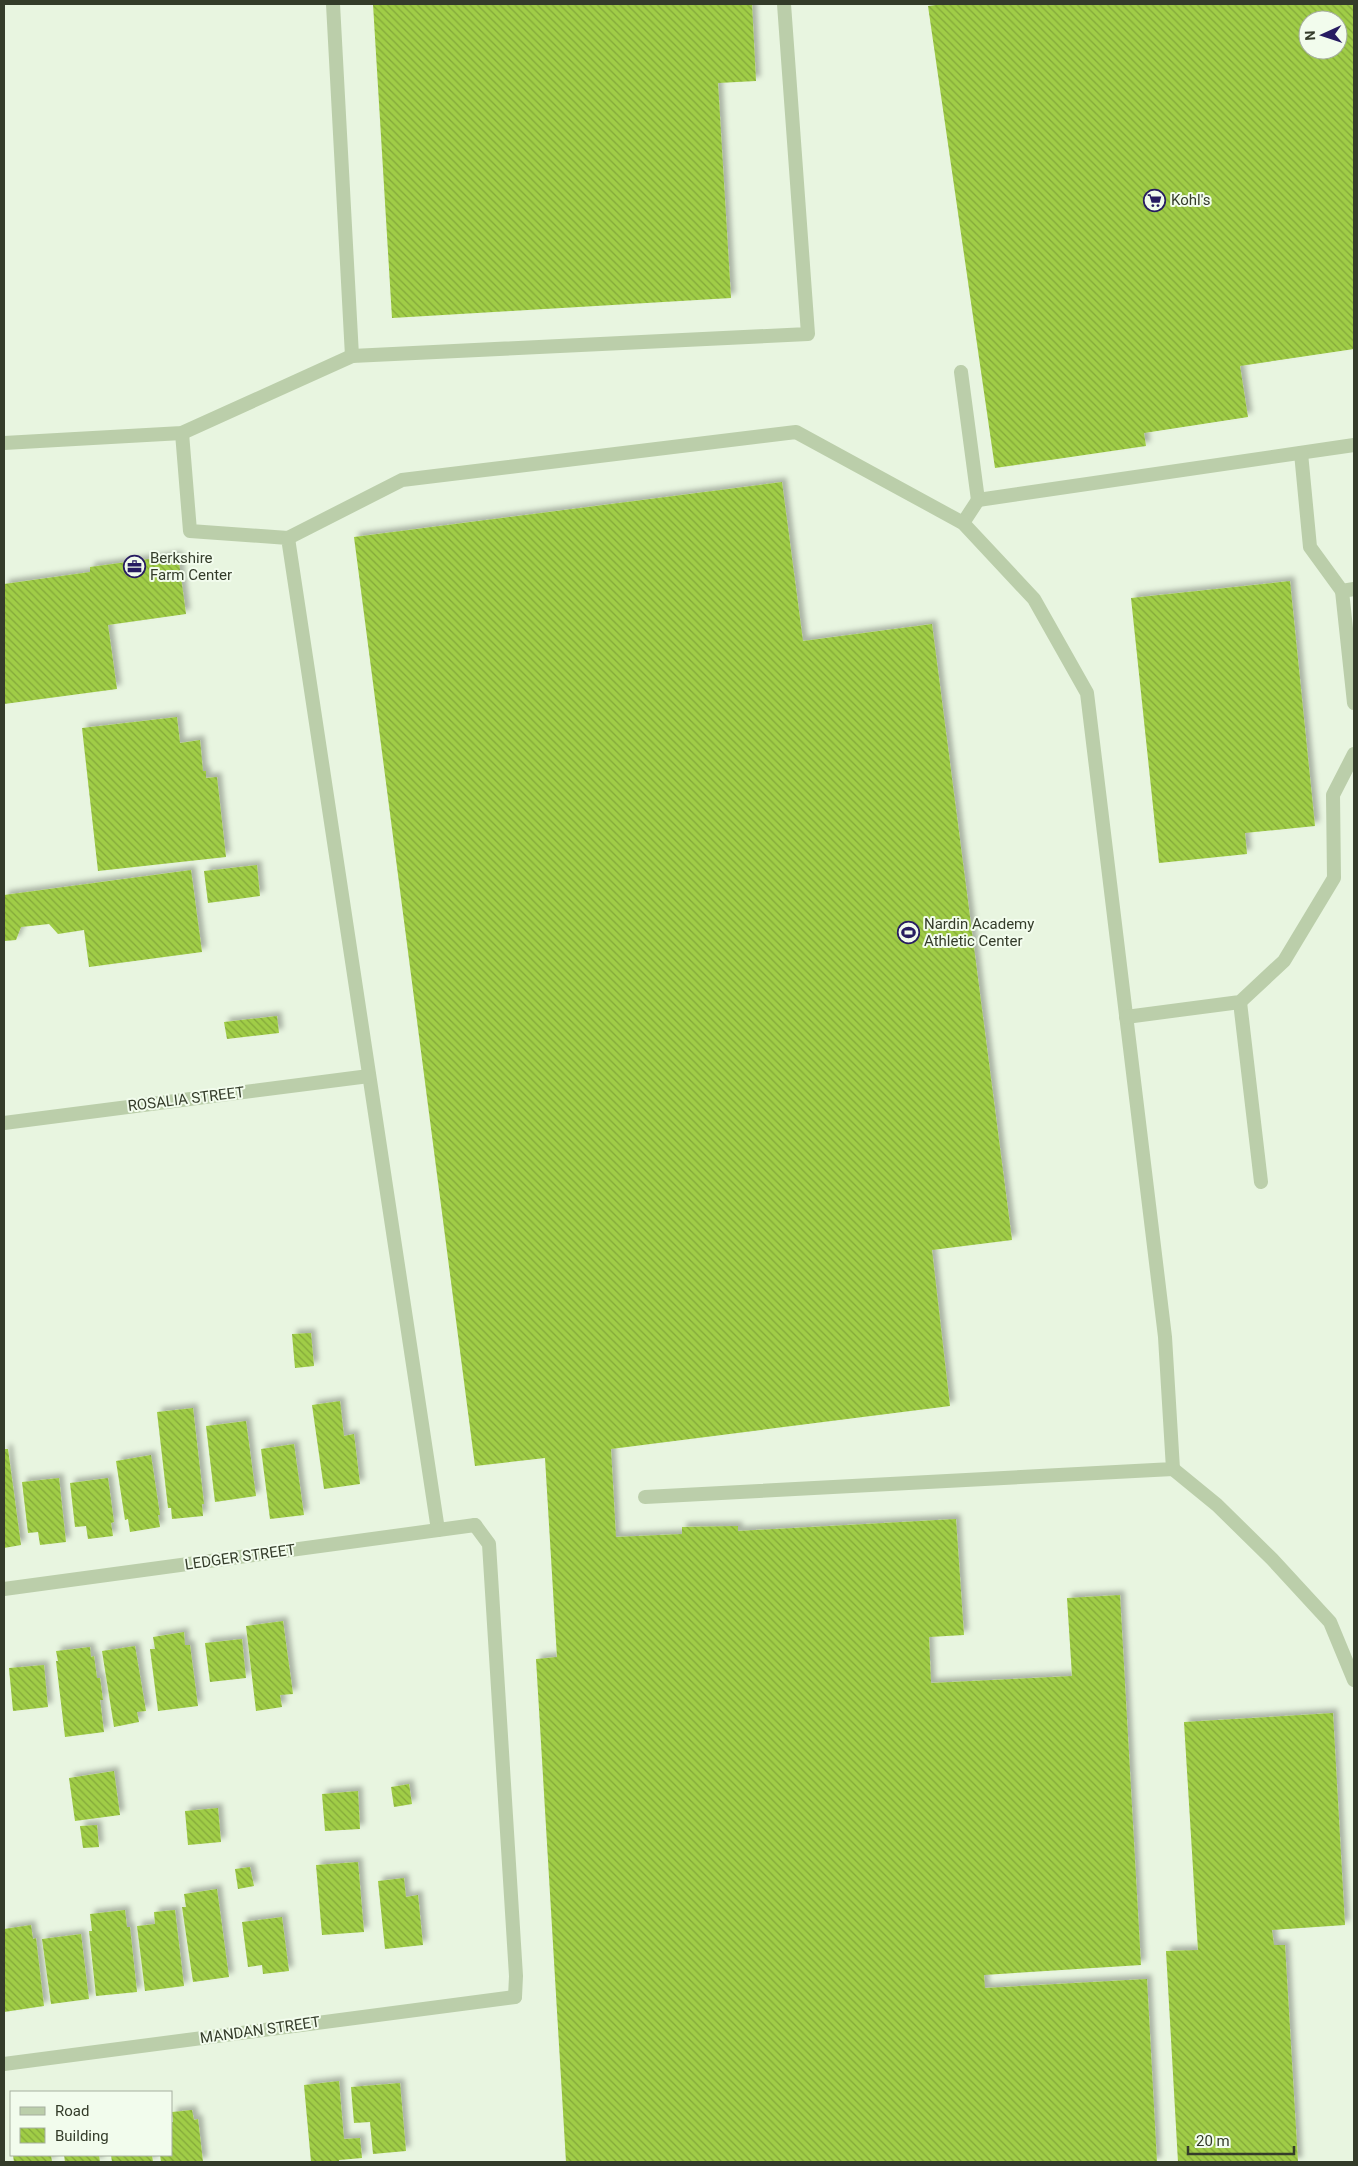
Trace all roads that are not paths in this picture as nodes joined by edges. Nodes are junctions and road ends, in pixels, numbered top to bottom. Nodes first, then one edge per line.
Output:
1 (333, 4) edge
2 (784, 4) edge
3 (352, 356) junction
4 (961, 372) dead end
5 (182, 434) junction
6 (4, 443) edge
7 (1354, 445) edge
8 (1301, 452) junction
9 (978, 500) junction
10 (964, 523) junction
11 (288, 538) junction
12 (1348, 590) edge
13 (1354, 703) edge
14 (1354, 754) edge
15 (1240, 1002) junction
16 (1126, 1016) junction
17 (369, 1076) junction
18 (4, 1123) edge
19 (1261, 1182) dead end
20 (1174, 1469) junction
21 (645, 1497) dead end
22 (438, 1530) junction
23 (4, 1589) edge
24 (1354, 1680) edge
25 (515, 1997) joint
26 (4, 2064) edge

1 - 3 street
2 - 3 street
3 - 5 street
4 - 9 street
5 - 6 street
5 - 11 street
7 - 8 street
8 - 9 street
8 - 12 street
9 - 10 street
10 - 11 street
10 - 16 street
11 - 17 street
12 - 13 street
14 - 15 street
15 - 16 street
15 - 19 street
16 - 20 street
17 - 18 street, ROSALIA STREET
17 - 22 street
20 - 21 street
20 - 24 street
22 - 23 street, LEDGER STREET
22 - 25 street, LEDGER STREET
25 - 26 street, MANDAN STREET

